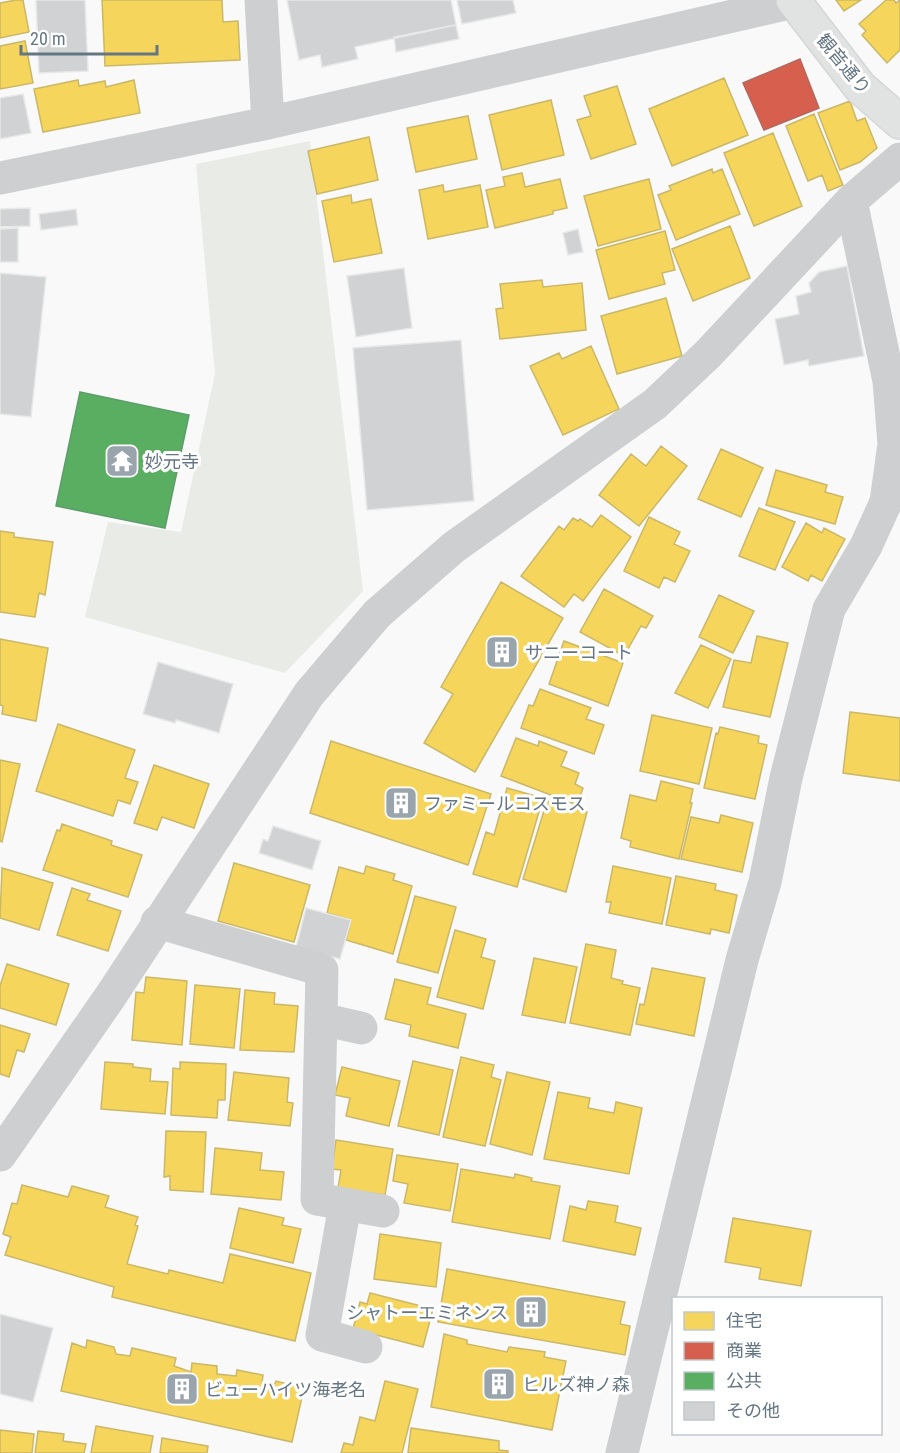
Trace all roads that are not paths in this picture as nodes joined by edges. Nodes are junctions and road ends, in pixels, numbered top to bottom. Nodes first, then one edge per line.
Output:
1 (261, 0) edge
2 (794, 1) edge
3 (900, 122) edge
4 (268, 123) junction
5 (900, 159) edge
6 (0, 178) edge
7 (851, 201) junction
8 (157, 922) junction
9 (321, 1018) junction
10 (361, 1028) dead end
11 (0, 1155) edge
12 (345, 1205) junction
13 (383, 1211) dead end
14 (366, 1347) dead end
15 (622, 1453) edge

1 - 4 street
2 - 3 main road, 観音通り
2 - 4 street
4 - 6 street
5 - 7 street
7 - 8 street
7 - 15 street
8 - 9 street
8 - 11 street
9 - 10 street
9 - 12 street
12 - 13 street
12 - 14 street

